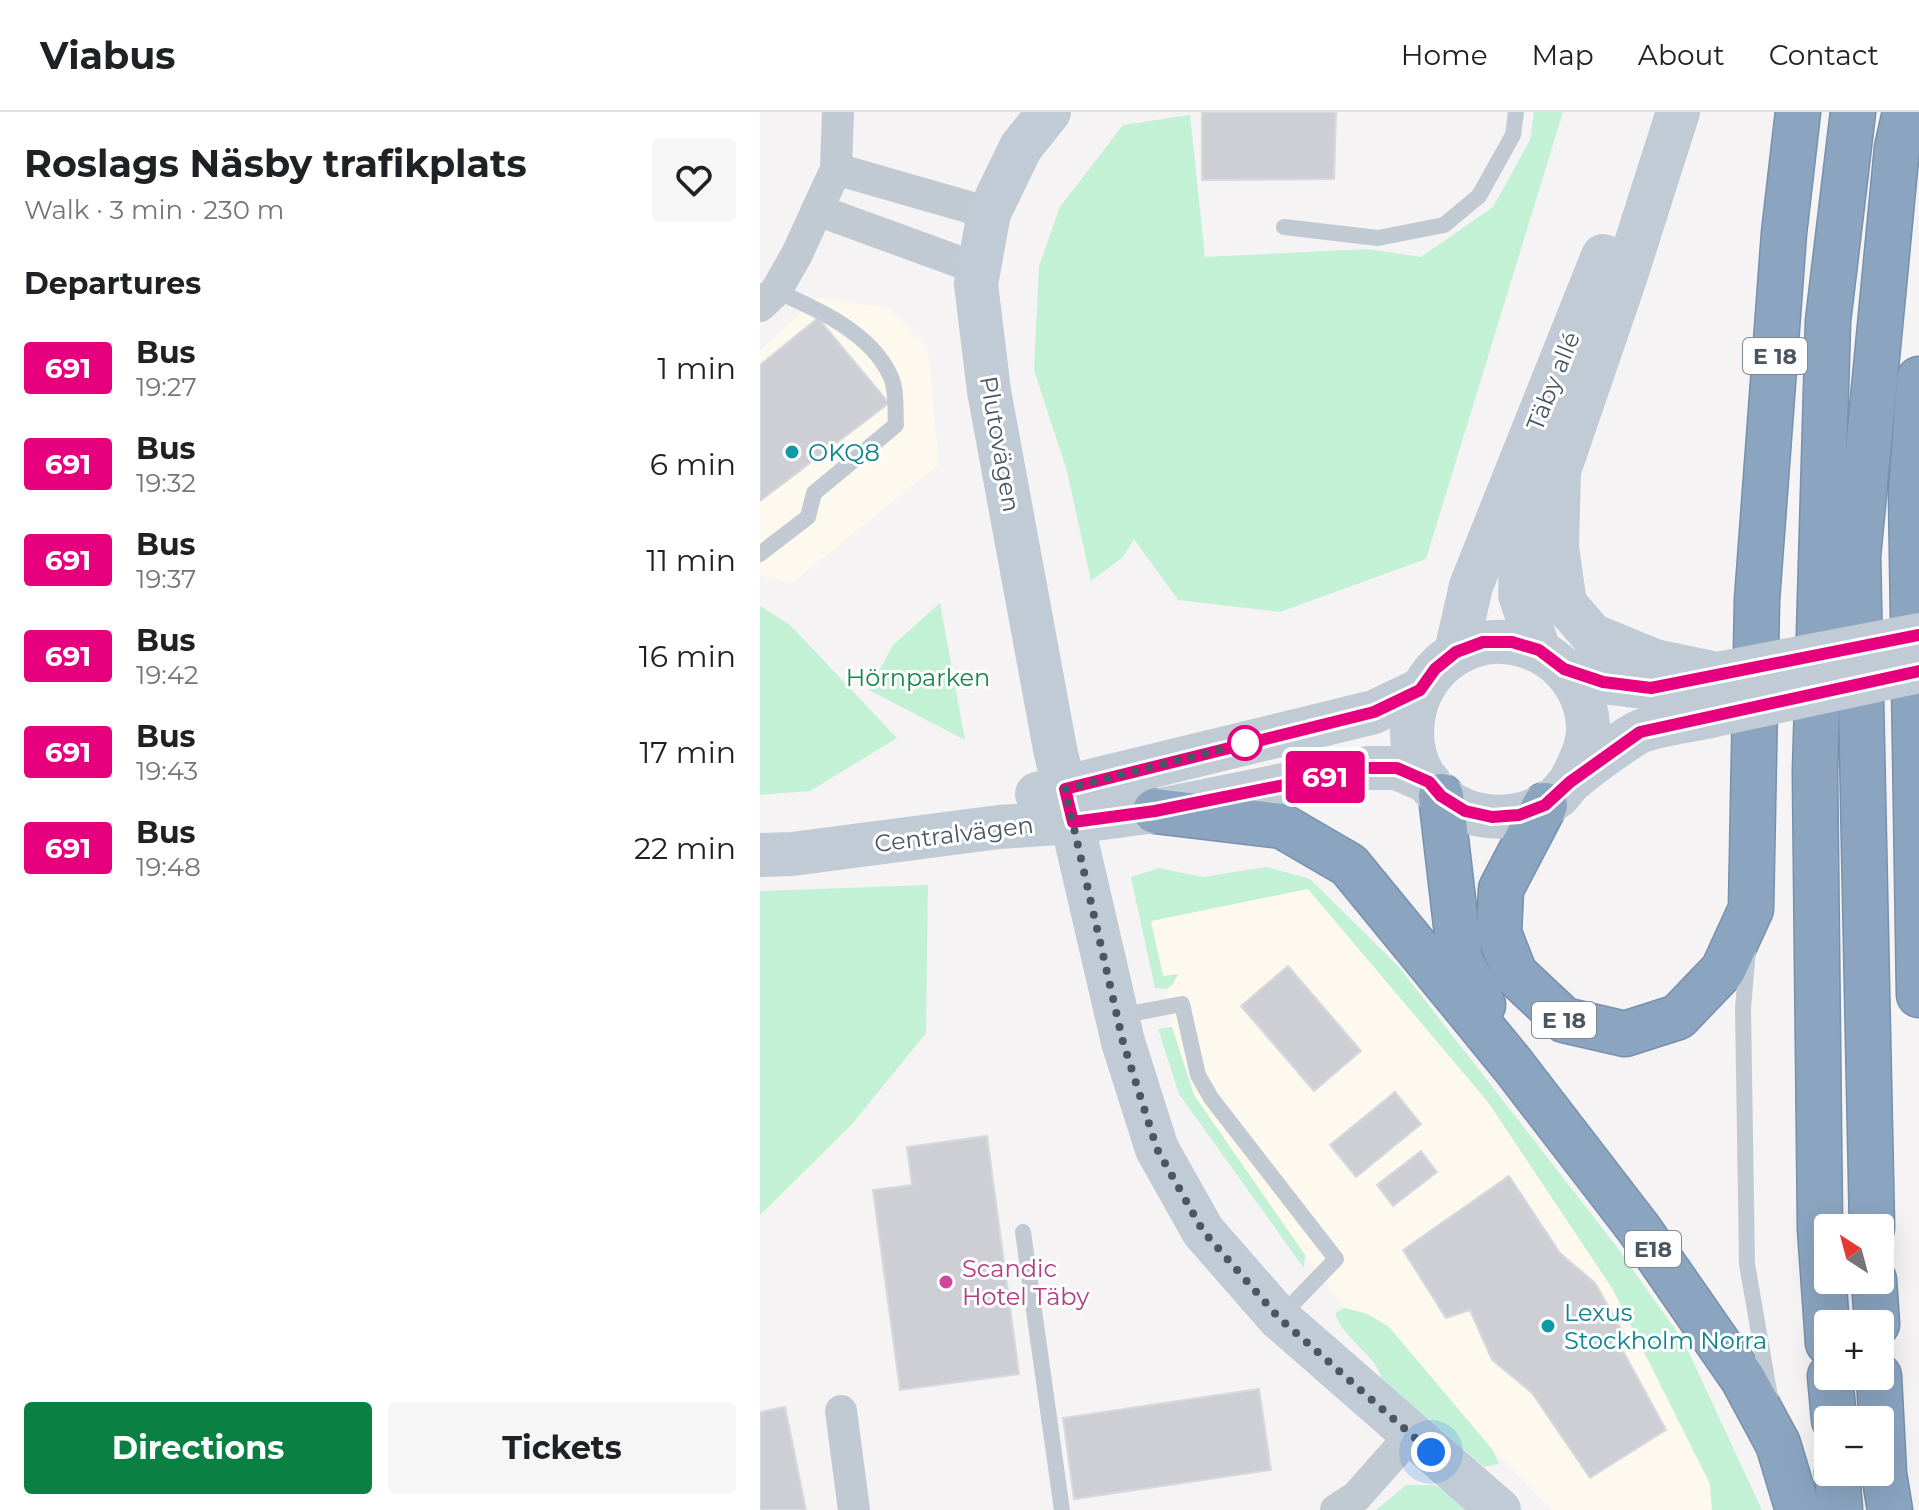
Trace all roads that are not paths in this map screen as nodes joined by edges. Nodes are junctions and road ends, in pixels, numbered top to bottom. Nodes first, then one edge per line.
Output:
1 (838, 112) edge
2 (1049, 112) edge
3 (1516, 112) edge
4 (1657, 112) edge
5 (1678, 112) edge
6 (1798, 112) edge
7 (1853, 112) edge
8 (1905, 112) edge
9 (836, 169) junction
10 (817, 210) junction
11 (989, 213) junction
12 (1284, 227) dead end
13 (979, 269) junction
14 (768, 298) edge
15 (1919, 379) edge
16 (1559, 471) junction
17 (1916, 543) edge
18 (760, 554) edge
19 (1919, 635) edge
20 (1456, 652) junction
21 (1552, 660) junction
22 (1919, 671) edge
23 (1420, 690) junction
24 (1714, 695) junction
25 (1435, 789) junction
26 (1558, 793) junction
27 (1069, 806) junction
28 (1155, 811) junction
29 (760, 834) edge
30 (760, 855) edge
31 (1751, 909) junction
32 (1919, 995) edge
33 (1118, 1016) junction
34 (1512, 1064) junction
35 (1872, 1214) edge
36 (1023, 1232) dead end
37 (1826, 1310) edge
38 (1279, 1318) junction
39 (1880, 1390) edge
40 (841, 1411) dead end
41 (1411, 1435) junction
42 (1778, 1444) junction
43 (1838, 1486) edge
44 (854, 1510) edge
45 (1062, 1510) edge
46 (1336, 1510) edge
47 (1499, 1510) edge
48 (1798, 1510) edge
49 (1840, 1510) edge
50 (1890, 1510) edge

1 - 9 street
2 - 11 street, Plutovägen
3 - 12 lane
4 - 20 street, Täby allé
5 - 16 street, Täby allé
6 - 31 highway, E 18
7 - 37 highway, E 18
8 - 35 highway
9 - 10 street
9 - 11 street
10 - 13 street
10 - 14 street
11 - 13 street, Plutovägen
13 - 27 street, Plutovägen
14 - 18 lane
15 - 17 highway
16 - 21 street, Täby allé
16 - 24 street, Täby allé
17 - 32 highway
19 - 24 street, Centralvägen, bridge
20 - 21 street, Centralvägen
20 - 23 street, Centralvägen
21 - 24 street, Centralvägen
21 - 26 street
22 - 24 street, Centralvägen, bridge
23 - 25 street, Centralvägen
23 - 27 street, Centralvägen
24 - 26 street, Centralvägen
25 - 26 street, Centralvägen
25 - 28 street, Centralvägen
25 - 34 highway, E18
26 - 31 highway, E 18
27 - 28 street, Centralvägen
27 - 29 street, Centralvägen
27 - 30 street, Centralvägen
27 - 33 street, Plutovägen
28 - 34 highway, E18
31 - 42 lane
33 - 38 street, Plutovägen
33 - 38 lane
34 - 42 highway, E18
36 - 45 lane
38 - 41 street, Plutovägen
39 - 50 highway
40 - 44 street
41 - 46 street
41 - 47 street, Plutovägen
42 - 48 highway, E18
43 - 49 highway

